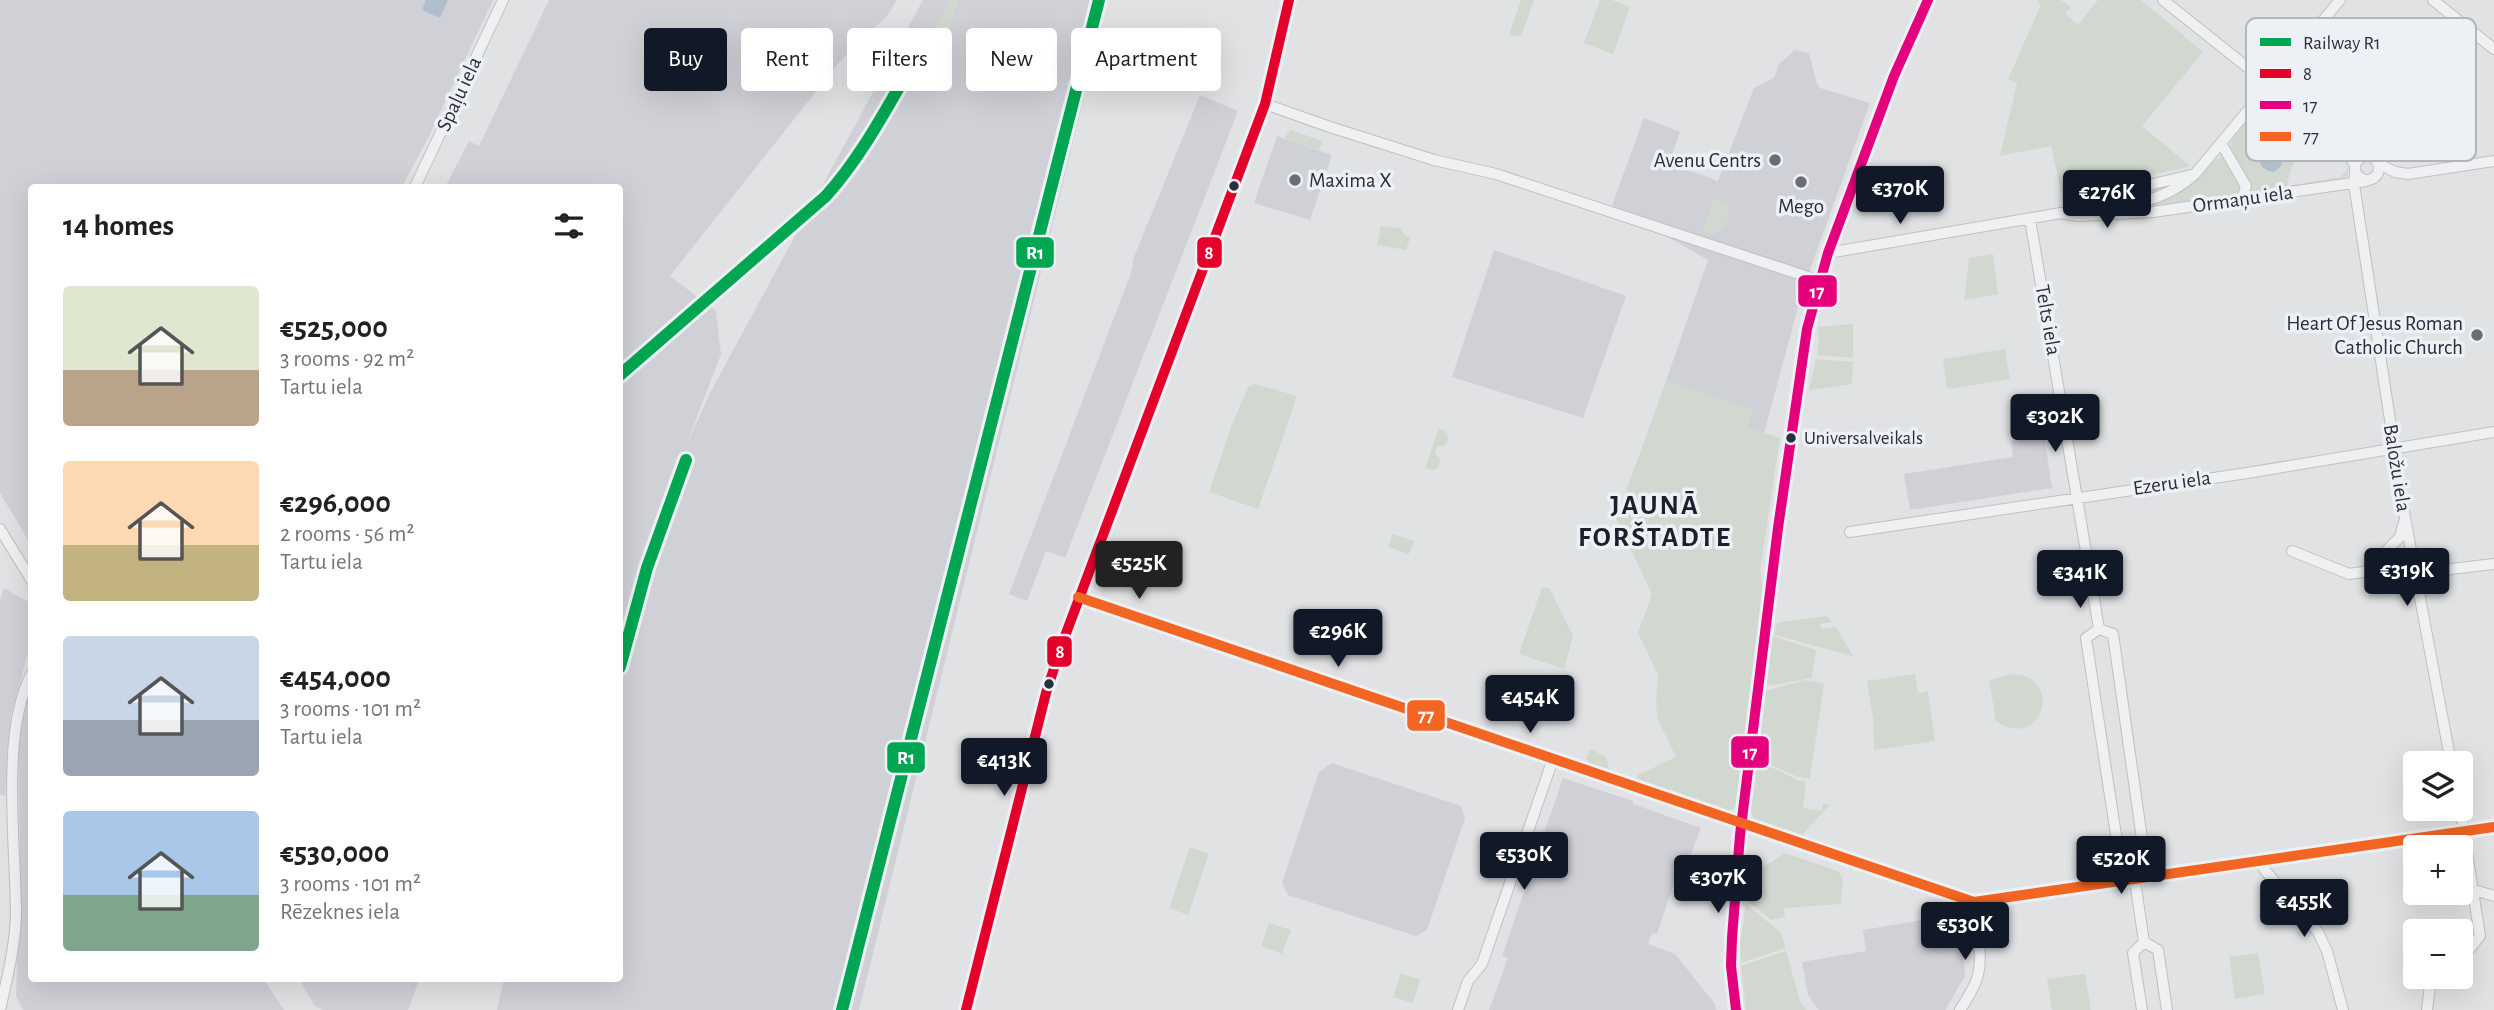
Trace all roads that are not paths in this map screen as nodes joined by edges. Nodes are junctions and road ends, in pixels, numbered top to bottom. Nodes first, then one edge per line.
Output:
1 (503, 0) edge
2 (1289, 0) edge
3 (1928, 0) edge
4 (2163, 0) edge
5 (2340, 0) edge
6 (2433, 0) edge
7 (2325, 18) edge
8 (2455, 18) edge
9 (2476, 35) edge
10 (2494, 49) edge
11 (2246, 67) edge
12 (1265, 104) junction
13 (2246, 113) edge
14 (2221, 143) junction
15 (2352, 161) edge
16 (2357, 161) edge
17 (2376, 161) edge
18 (2494, 161) edge
19 (2379, 164) junction
20 (2355, 169) junction
21 (2195, 174) junction
22 (2408, 174) junction
23 (2369, 181) junction
24 (416, 184) edge
25 (2354, 184) junction
26 (2242, 200) junction
27 (2062, 214) junction
28 (2078, 216) junction
29 (2030, 219) junction
30 (1828, 253) junction
31 (1820, 281) junction
32 (2494, 432) edge
33 (2394, 448) junction
34 (2078, 497) junction
35 (2405, 518) junction
36 (0, 529) edge
37 (1850, 531) dead end
38 (2292, 551) dead end
39 (2494, 564) edge
40 (2365, 572) junction
41 (2416, 573) junction
42 (28, 574) edge
43 (1078, 597) junction
44 (2099, 629) junction
45 (28, 681) edge
46 (2449, 751) edge
47 (1553, 759) junction
48 (2462, 821) edge
49 (1741, 824) junction
50 (2494, 827) edge
51 (2464, 831) junction
52 (2133, 867) junction
53 (2264, 869) dead end
54 (2134, 878) junction
55 (2474, 890) junction
56 (2494, 896) edge
57 (1974, 902) junction
58 (2144, 942) junction
59 (2473, 945) edge
60 (2429, 989) edge
61 (0, 1010) edge
62 (966, 1010) edge
63 (1458, 1010) edge
64 (1736, 1010) edge
65 (1960, 1010) edge
66 (2142, 1010) edge
67 (2167, 1010) edge
68 (2343, 1010) edge
69 (2427, 1010) edge

1 - 24 street, Spaļu iela
2 - 12 street
3 - 30 street
4 - 11 street
5 - 7 street
6 - 8 street
9 - 10 street
12 - 31 street
12 - 43 street
13 - 14 street
14 - 21 street
14 - 26 street
15 - 20 street
16 - 20 street
17 - 19 street
18 - 22 street
19 - 22 street
19 - 23 street
20 - 23 street
20 - 25 street, Baložu iela
21 - 27 street
21 - 28 street
22 - 23 street, Ormaņu iela
23 - 25 street, Ormaņu iela
25 - 26 street, Ormaņu iela
25 - 33 street, Baložu iela
26 - 28 street, Ormaņu iela
27 - 28 street, Ormaņu iela
27 - 29 street, Ormaņu iela
29 - 30 street, Ormaņu iela
29 - 34 street, Telts iela
30 - 31 street
31 - 49 street
32 - 33 street, Ezeru iela
33 - 34 street, Ezeru iela
33 - 35 street, Baložu iela
34 - 37 street, Ezeru iela
34 - 44 street, Telts iela
35 - 40 street
35 - 41 street, Baložu iela
36 - 42 street
38 - 40 street
39 - 41 street
40 - 41 street
41 - 46 street, Baložu iela
43 - 47 street
43 - 62 street
44 - 52 street, Telts iela
44 - 52 street, Telts iela
45 - 61 street
47 - 49 street
47 - 63 street
48 - 51 street
49 - 57 street
49 - 64 street
50 - 51 street
51 - 54 street
51 - 55 street
52 - 54 street, Telts iela
53 - 68 street
54 - 57 street
54 - 58 street, Telts iela
55 - 56 street
55 - 59 street
57 - 65 street
58 - 66 street, Telts iela
58 - 67 street, Telts iela
60 - 69 street

